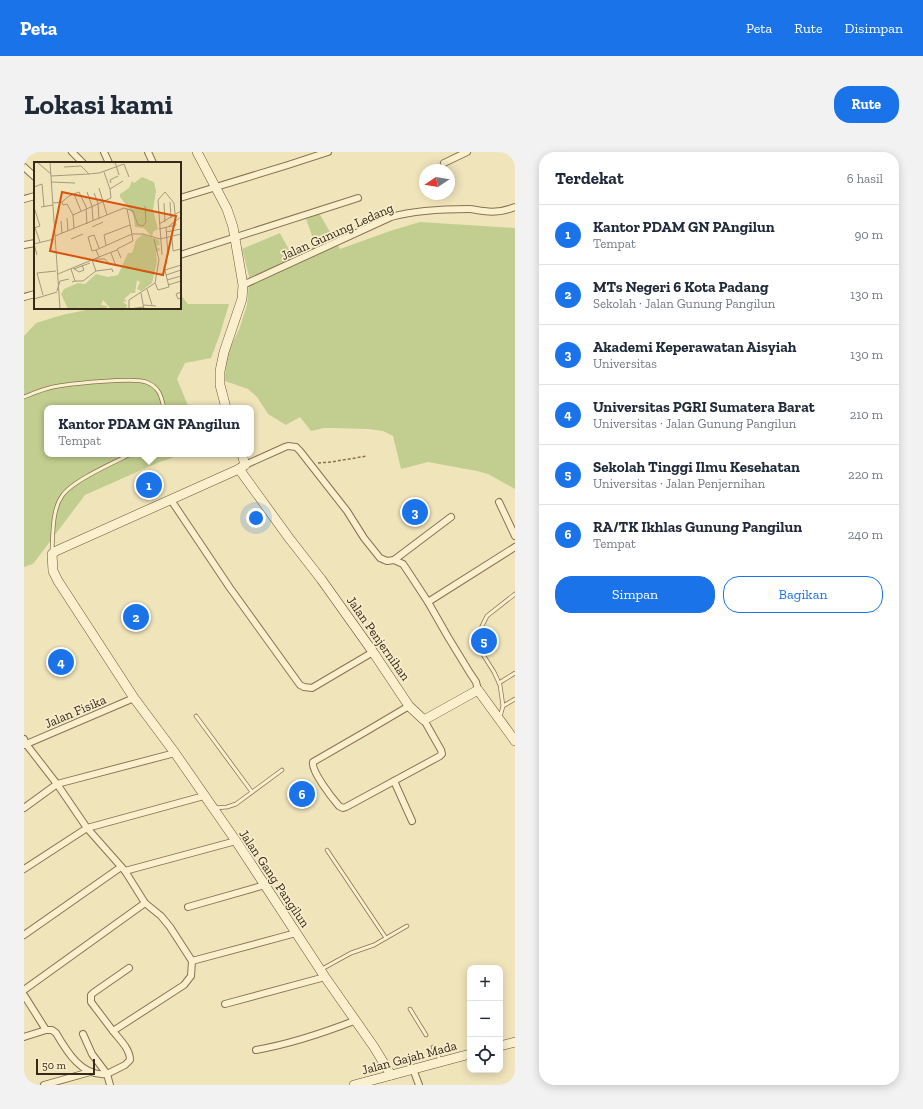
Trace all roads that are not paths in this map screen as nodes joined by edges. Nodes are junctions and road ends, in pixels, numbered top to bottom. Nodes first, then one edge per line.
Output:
1 (72, 152) edge
2 (104, 152) edge
3 (148, 152) edge
4 (197, 152) edge
5 (328, 152) edge
6 (467, 152) edge
7 (82, 162) edge
8 (109, 162) edge
9 (153, 162) edge
10 (444, 163) dead end
11 (24, 167) edge
12 (34, 176) edge
13 (216, 188) junction
14 (34, 196) edge
15 (181, 198) edge
16 (358, 198) dead end
17 (24, 199) edge
18 (515, 208) edge
19 (236, 238) junction
20 (34, 242) edge
21 (24, 245) edge
22 (181, 255) edge
23 (243, 285) junction
24 (34, 294) edge
25 (24, 297) edge
26 (24, 396) edge
27 (164, 405) edge
28 (225, 405) edge
29 (124, 457) edge
30 (242, 457) edge
31 (242, 467) junction
32 (171, 500) junction
33 (499, 502) dead end
34 (451, 517) dead end
35 (515, 536) edge
36 (515, 547) edge
37 (52, 554) junction
38 (394, 560) junction
39 (515, 594) edge
40 (428, 602) junction
41 (373, 652) junction
42 (515, 673) edge
43 (499, 683) junction
44 (478, 690) junction
45 (134, 698) junction
46 (515, 699) edge
47 (409, 706) junction
48 (503, 706) junction
49 (196, 716) dead end
50 (499, 719) junction
51 (424, 720) junction
52 (515, 741) edge
53 (25, 743) edge
54 (176, 753) junction
55 (282, 770) dead end
56 (394, 781) junction
57 (57, 784) junction
58 (252, 792) junction
59 (204, 796) junction
60 (24, 808) edge
61 (213, 808) junction
62 (412, 821) dead end
63 (87, 828) junction
64 (236, 841) junction
65 (327, 850) dead end
66 (24, 869) edge
67 (123, 869) junction
68 (265, 886) junction
69 (145, 903) junction
70 (188, 906) dead end
71 (407, 926) dead end
72 (296, 933) junction
73 (24, 935) edge
74 (386, 938) junction
75 (192, 962) junction
76 (129, 968) dead end
77 (323, 974) junction
78 (24, 990) edge
79 (24, 995) edge
80 (225, 1004) dead end
81 (410, 1009) dead end
82 (354, 1021) junction
83 (46, 1030) junction
84 (113, 1031) junction
85 (83, 1034) dead end
86 (426, 1035) dead end
87 (24, 1037) edge
88 (515, 1042) edge
89 (503, 1045) edge
90 (433, 1047) dead end
91 (256, 1050) dead end
92 (467, 1055) edge
93 (442, 1062) junction
94 (413, 1069) junction
95 (90, 1072) junction
96 (107, 1074) junction
97 (391, 1075) junction
98 (44, 1085) edge
99 (110, 1085) edge
100 (354, 1085) edge
101 (419, 1085) edge

1 - 7 street
2 - 8 street
3 - 9 street
4 - 13 street
5 - 13 street
6 - 10 street
11 - 12 street
13 - 15 street
13 - 19 street
14 - 17 street
16 - 19 street
18 - 23 street, Jalan Gunung Ledang
19 - 22 street
19 - 23 street
20 - 21 street
23 - 28 street
24 - 25 street
26 - 27 lane
29 - 37 lane
30 - 31 street
31 - 32 street
31 - 38 street
31 - 41 street, Jalan Penjernihan
32 - 37 street
32 - 41 street
33 - 35 street
34 - 38 street
36 - 40 street
37 - 45 street, Jalan Gang Pangilun
38 - 40 street
39 - 43 lane
40 - 44 street
41 - 47 street, Jalan Penjernihan
42 - 43 lane
43 - 48 lane
44 - 50 street
44 - 51 street
45 - 53 street, Jalan Fisika
45 - 54 street, Jalan Gang Pangilun
46 - 48 lane
47 - 51 street, Jalan Penjernihan
47 - 56 street
48 - 50 lane
49 - 58 lane
50 - 52 street
51 - 56 street
53 - 57 street
54 - 57 street
54 - 59 street, Jalan Gang Pangilun
55 - 58 lane
56 - 62 street
57 - 60 street
57 - 63 street
58 - 61 lane
59 - 61 street, Jalan Gang Pangilun
59 - 63 street
61 - 64 street, Jalan Gang Pangilun
63 - 66 street
63 - 67 street
64 - 67 street
64 - 68 street, Jalan Gang Pangilun
65 - 74 lane
67 - 69 street
67 - 73 street
68 - 70 street
68 - 72 street, Jalan Gang Pangilun
69 - 75 street
69 - 78 street
71 - 74 lane
72 - 75 street
72 - 77 street, Jalan Gang Pangilun
74 - 77 lane
75 - 84 street
76 - 84 street
77 - 80 street
77 - 82 street, Jalan Gang Pangilun
79 - 83 street
81 - 86 lane
82 - 91 street
82 - 97 street, Jalan Gang Pangilun
83 - 87 street
83 - 95 street
84 - 96 street
85 - 96 street
88 - 89 street
90 - 93 lane
92 - 93 street, Jalan Gajah Mada
93 - 94 street, Jalan Gajah Mada
94 - 97 street, Jalan Gajah Mada
94 - 101 street
95 - 96 street
95 - 98 street
96 - 99 street
97 - 100 street, Jalan Gajah Mada

